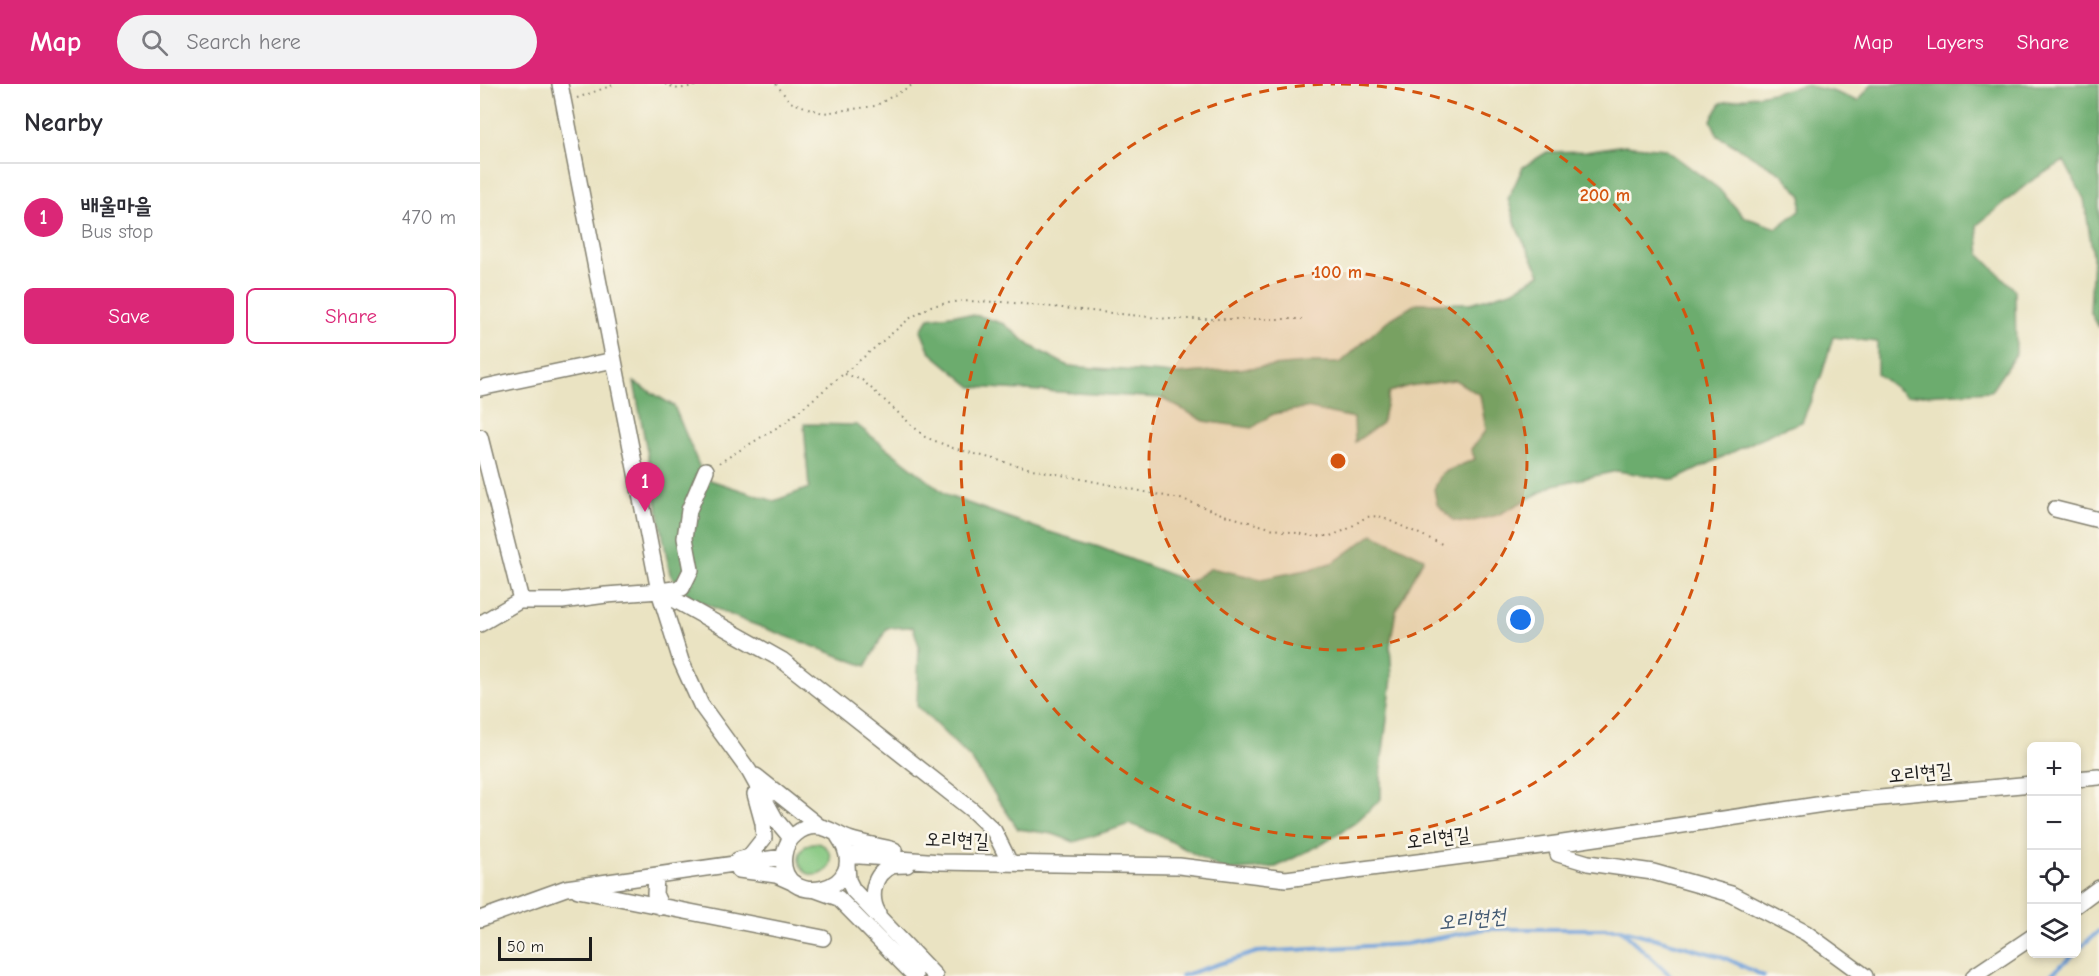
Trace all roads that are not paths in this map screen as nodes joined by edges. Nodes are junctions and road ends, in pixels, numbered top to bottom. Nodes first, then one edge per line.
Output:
1 (560, 84) edge
2 (614, 360) junction
3 (480, 388) edge
4 (480, 437) edge
5 (706, 470) road end
6 (2055, 509) dead end
7 (2099, 520) edge
8 (659, 591) junction
9 (521, 600) junction
10 (480, 624) edge
11 (748, 771) junction
12 (2099, 777) edge
13 (2081, 779) edge
14 (2027, 784) edge
15 (820, 827) junction
16 (838, 836) junction
17 (791, 838) junction
18 (1556, 844) junction
19 (783, 857) junction
20 (847, 860) junction
21 (940, 862) junction
22 (1010, 863) junction
23 (706, 869) junction
24 (656, 876) junction
25 (796, 884) junction
26 (566, 888) junction
27 (2099, 888) edge
28 (816, 890) junction
29 (2077, 904) edge
30 (661, 907) junction
31 (480, 919) edge
32 (881, 919) junction
33 (823, 938) dead end
34 (2027, 940) edge
35 (914, 968) edge
36 (935, 976) edge
37 (1865, 976) edge
38 (1974, 976) edge

1 - 2 street
2 - 3 street
2 - 8 street
4 - 9 street
5 - 8 street
6 - 7 street
8 - 9 street
8 - 11 street
8 - 22 street
9 - 10 street
11 - 15 street
11 - 17 street
11 - 23 street
12 - 13 street
14 - 18 street, 오리현길
15 - 16 street
15 - 17 street
16 - 20 street
16 - 21 street
17 - 19 street
18 - 22 street, 오리현길
18 - 37 street
19 - 23 street
19 - 25 street
20 - 21 street, 오리현길
20 - 28 street
20 - 32 street
21 - 22 street, 오리현길
21 - 32 street
23 - 24 street
23 - 25 street
24 - 26 street
24 - 30 street
25 - 28 street
26 - 30 street
26 - 31 street
27 - 29 street
28 - 35 street
30 - 33 street
32 - 35 street
34 - 38 street
35 - 36 street

